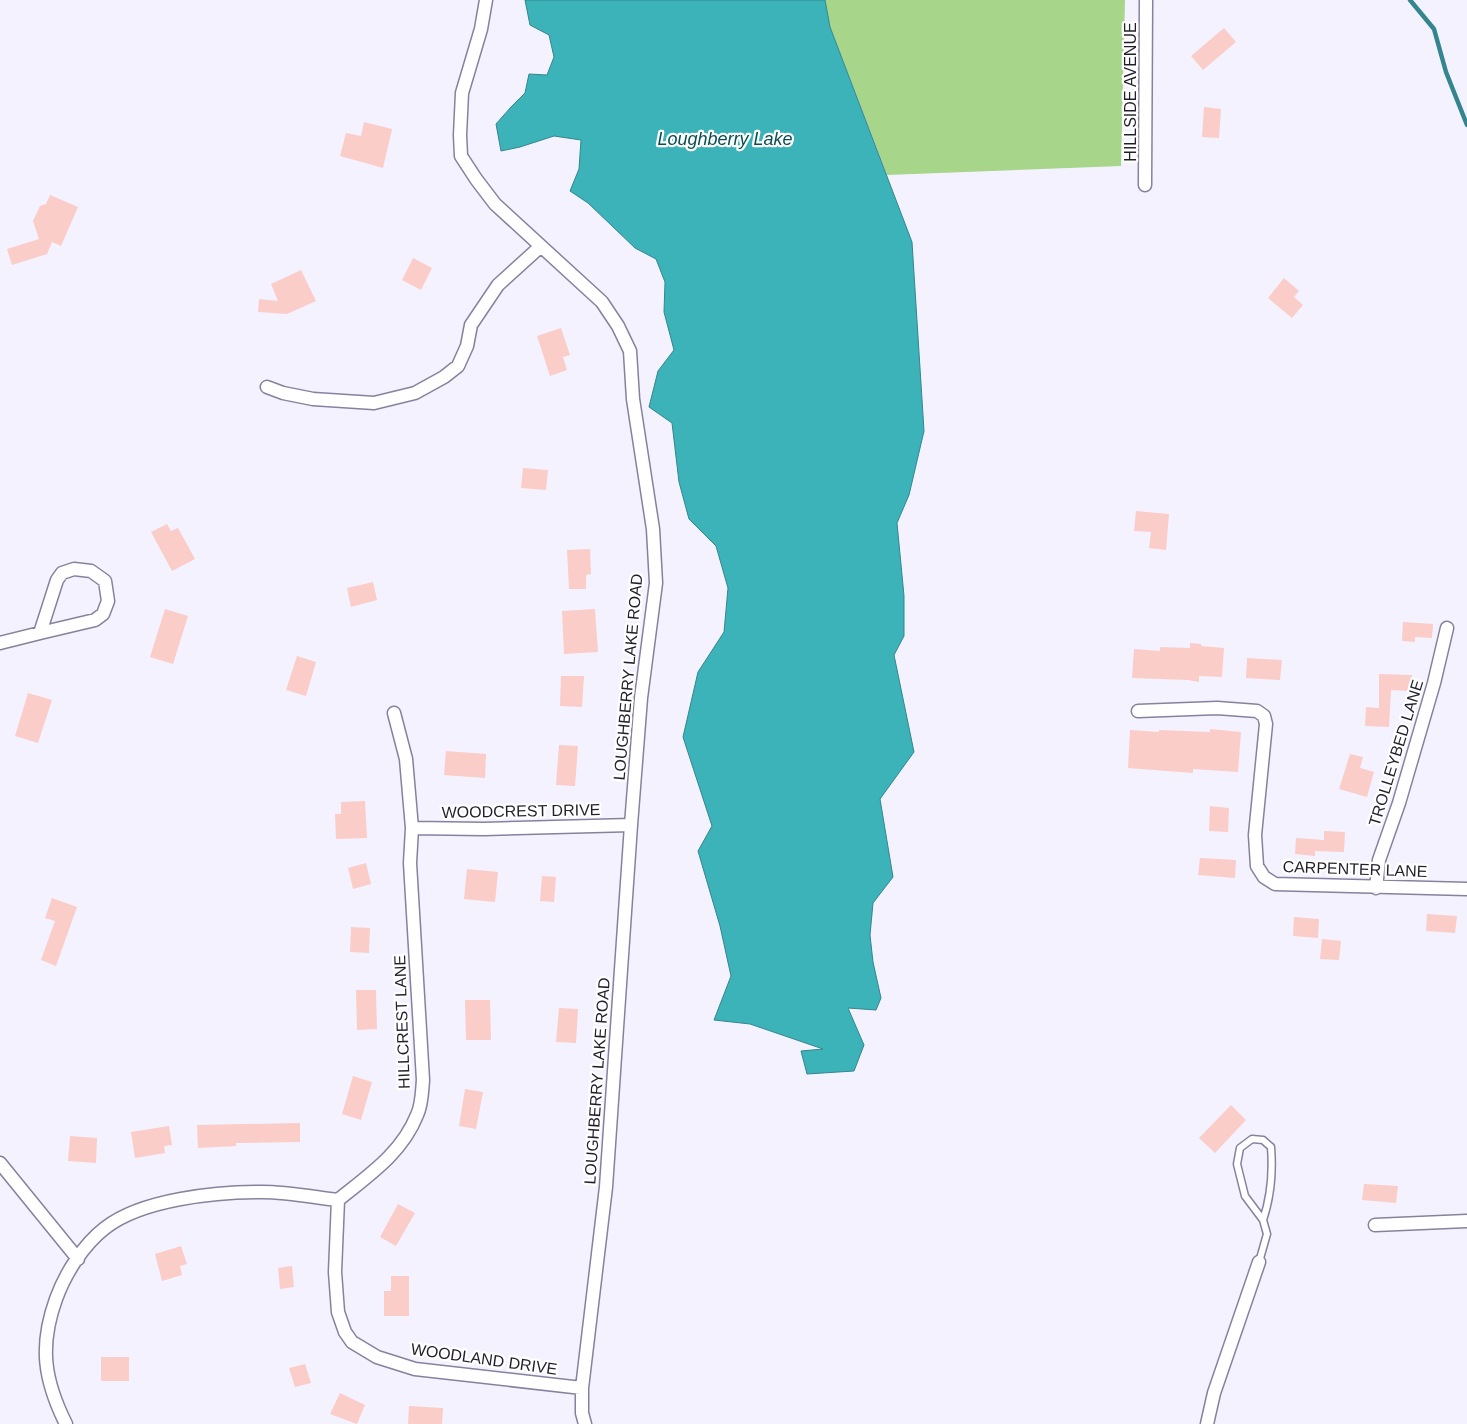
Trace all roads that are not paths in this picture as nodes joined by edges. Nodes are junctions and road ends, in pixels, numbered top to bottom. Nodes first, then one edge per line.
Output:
1 (486, 0) edge
2 (1146, 0) edge
3 (1145, 185) dead end
4 (541, 246) junction
5 (267, 387) dead end
6 (1447, 628) dead end
7 (40, 633) junction
8 (0, 643) edge
9 (1138, 711) dead end
10 (394, 713) dead end
11 (631, 825) junction
12 (412, 828) junction
13 (1376, 888) junction
14 (1467, 889) edge
15 (0, 1162) edge
16 (338, 1200) junction
17 (1263, 1220) junction
18 (1467, 1221) edge
19 (1375, 1225) dead end
20 (78, 1259) junction
21 (1259, 1262) joint
22 (582, 1388) junction
23 (66, 1424) edge
24 (585, 1424) edge
25 (1207, 1424) edge

1 - 4 street, LOUGHBERRY LAKE ROAD
2 - 3 street, HILLSIDE AVENUE
4 - 5 street
4 - 11 street, LOUGHBERRY LAKE ROAD
6 - 13 street, TROLLEYBED LANE
7 - 7 street
7 - 8 street
9 - 13 street, CARPENTER LANE
10 - 12 street, HILLCREST LANE
11 - 12 street, WOODCREST DRIVE
11 - 22 street, LOUGHBERRY LAKE ROAD
12 - 16 street, HILLCREST LANE
13 - 14 street, CARPENTER LANE
15 - 20 street
16 - 20 street
16 - 22 street, WOODLAND DRIVE
17 - 17 lane
17 - 21 lane
18 - 19 street
20 - 23 street
21 - 25 street
22 - 24 street, LOUGHBERRY LAKE ROAD

